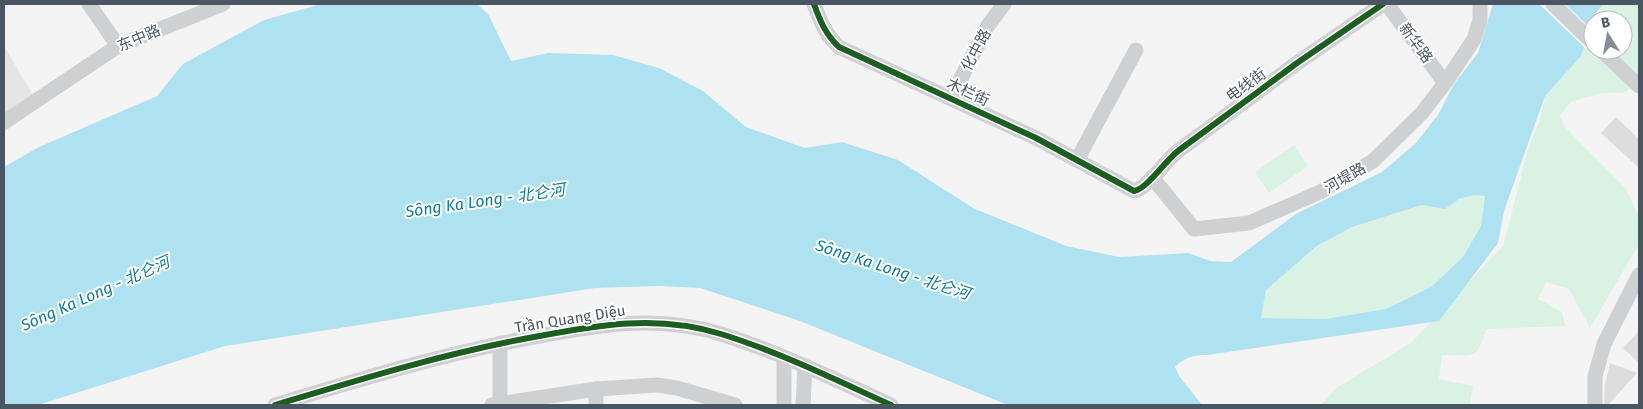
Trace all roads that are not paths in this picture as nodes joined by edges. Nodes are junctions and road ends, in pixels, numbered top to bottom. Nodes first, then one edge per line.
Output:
1 (89, 4) edge
2 (223, 4) edge
3 (814, 4) edge
4 (1004, 4) edge
5 (1383, 4) edge
6 (1387, 4) edge
7 (1480, 4) edge
8 (1553, 4) edge
9 (1583, 33) edge
10 (118, 46) junction
11 (1136, 50) dead end
12 (1614, 60) edge
13 (1636, 77) edge
14 (1445, 83) junction
15 (951, 98) junction
16 (4, 122) edge
17 (1077, 160) junction
18 (1152, 177) junction
19 (1129, 190) joint
20 (1639, 275) edge
21 (500, 343) junction
22 (784, 358) junction
23 (805, 367) junction
24 (596, 389) junction
25 (692, 399) edge
26 (275, 405) edge
27 (497, 405) edge
28 (596, 405) edge
29 (735, 405) edge
30 (784, 405) edge
31 (803, 405) edge
32 (891, 405) edge
33 (1595, 405) edge

1 - 10 street
2 - 10 street, 东中路
3 - 15 street, 木栏街
4 - 15 street, 化中路
5 - 18 street, 电线街
6 - 14 street, 新华路
7 - 14 street, 河堤路
8 - 9 street
10 - 16 street, 东中路
11 - 17 street
12 - 13 street
14 - 18 street, 河堤路
15 - 17 street, 木栏街
17 - 19 street, 木栏街
18 - 19 street, 电线街
20 - 33 street
21 - 22 street, Trần Quang Diệu
21 - 26 street, Trần Quang Diệu
21 - 27 street
22 - 23 street, Trần Quang Diệu
22 - 30 street
23 - 31 street
23 - 32 street, Trần Quang Diệu
24 - 25 street
24 - 27 street
24 - 28 street
25 - 29 street

